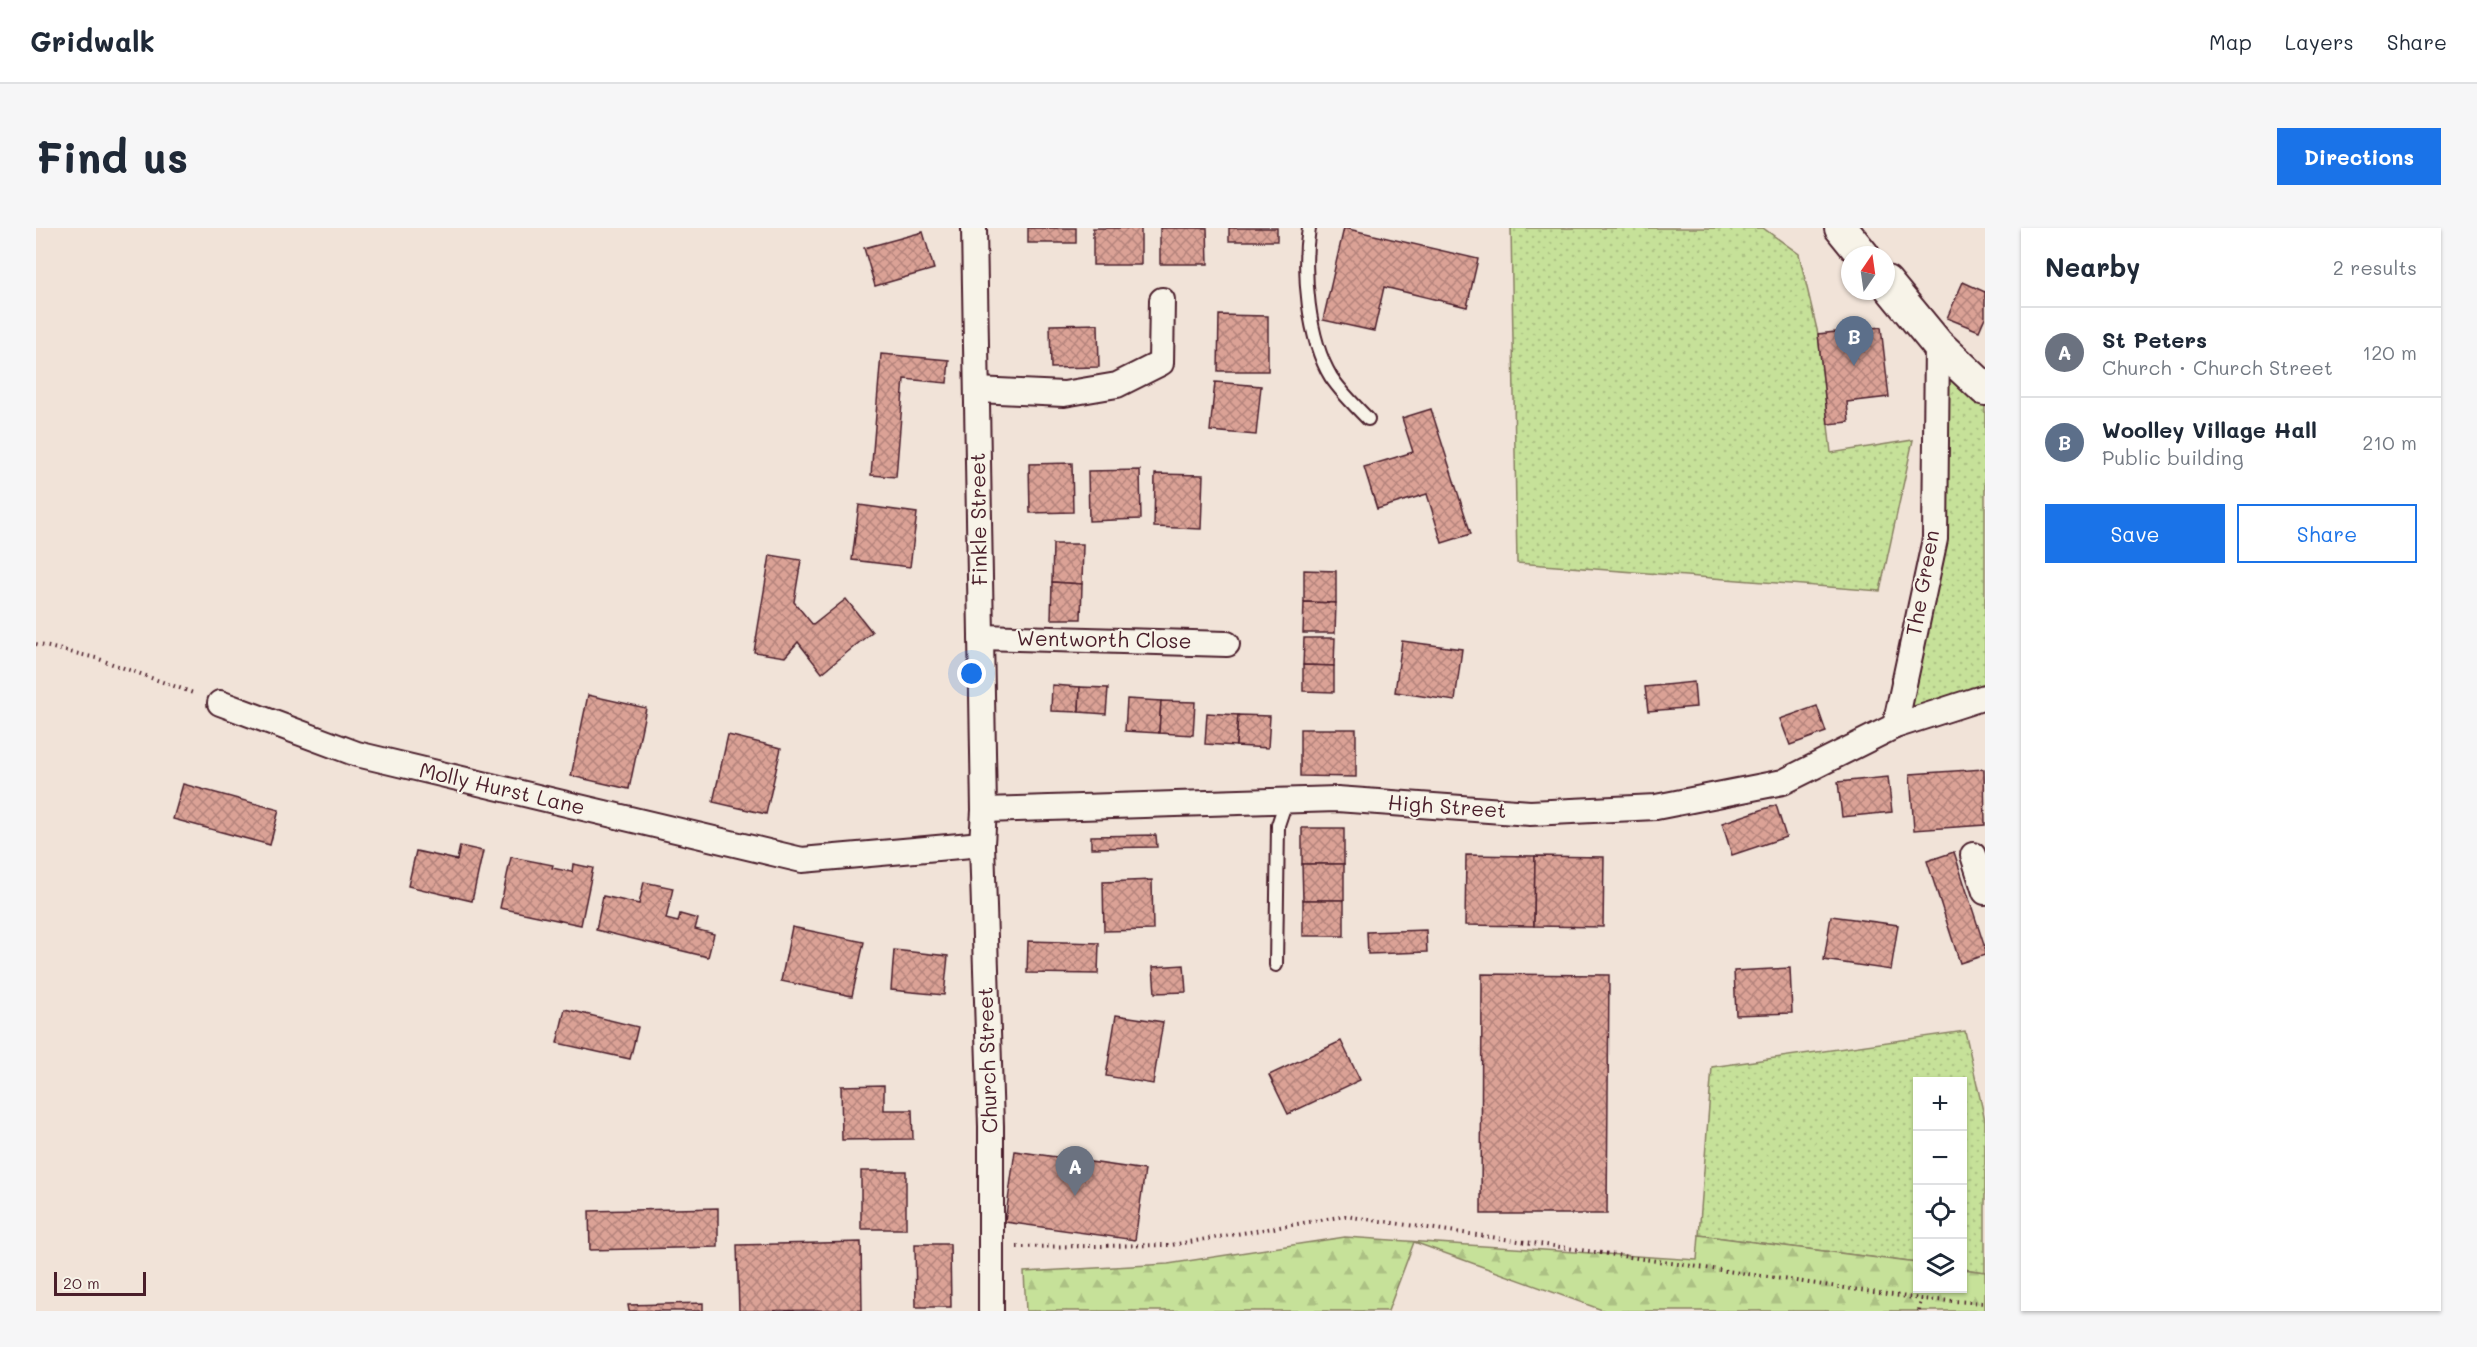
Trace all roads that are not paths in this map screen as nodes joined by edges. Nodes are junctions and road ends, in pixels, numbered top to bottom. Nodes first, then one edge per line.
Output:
1 (974, 228) edge
2 (1309, 228) edge
3 (1841, 228) edge
4 (1856, 246) edge
5 (1895, 293) edge
6 (1162, 300) dead end
7 (1937, 344) junction
8 (1985, 389) edge
9 (977, 390) junction
10 (1368, 419) dead end
11 (981, 637) junction
12 (1227, 644) dead end
13 (1985, 697) edge
14 (220, 703) road end
15 (1895, 726) junction
16 (1286, 801) junction
17 (984, 810) junction
18 (982, 844) junction
19 (1973, 855) dead end
20 (1985, 892) edge
21 (1276, 965) dead end
22 (991, 1311) edge

1 - 9 street, Finkle Street
2 - 10 lane
3 - 4 street
5 - 7 street
6 - 9 street
7 - 8 street
7 - 15 street, The Green
9 - 11 street, Finkle Street
11 - 12 street, Wentworth Close
11 - 17 street, Finkle Street
13 - 15 street
14 - 18 street, Molly Hurst Lane
15 - 16 street, High Street
16 - 17 street, High Street
16 - 21 lane
17 - 18 street, Church Street
18 - 22 street, Church Street
19 - 20 street

